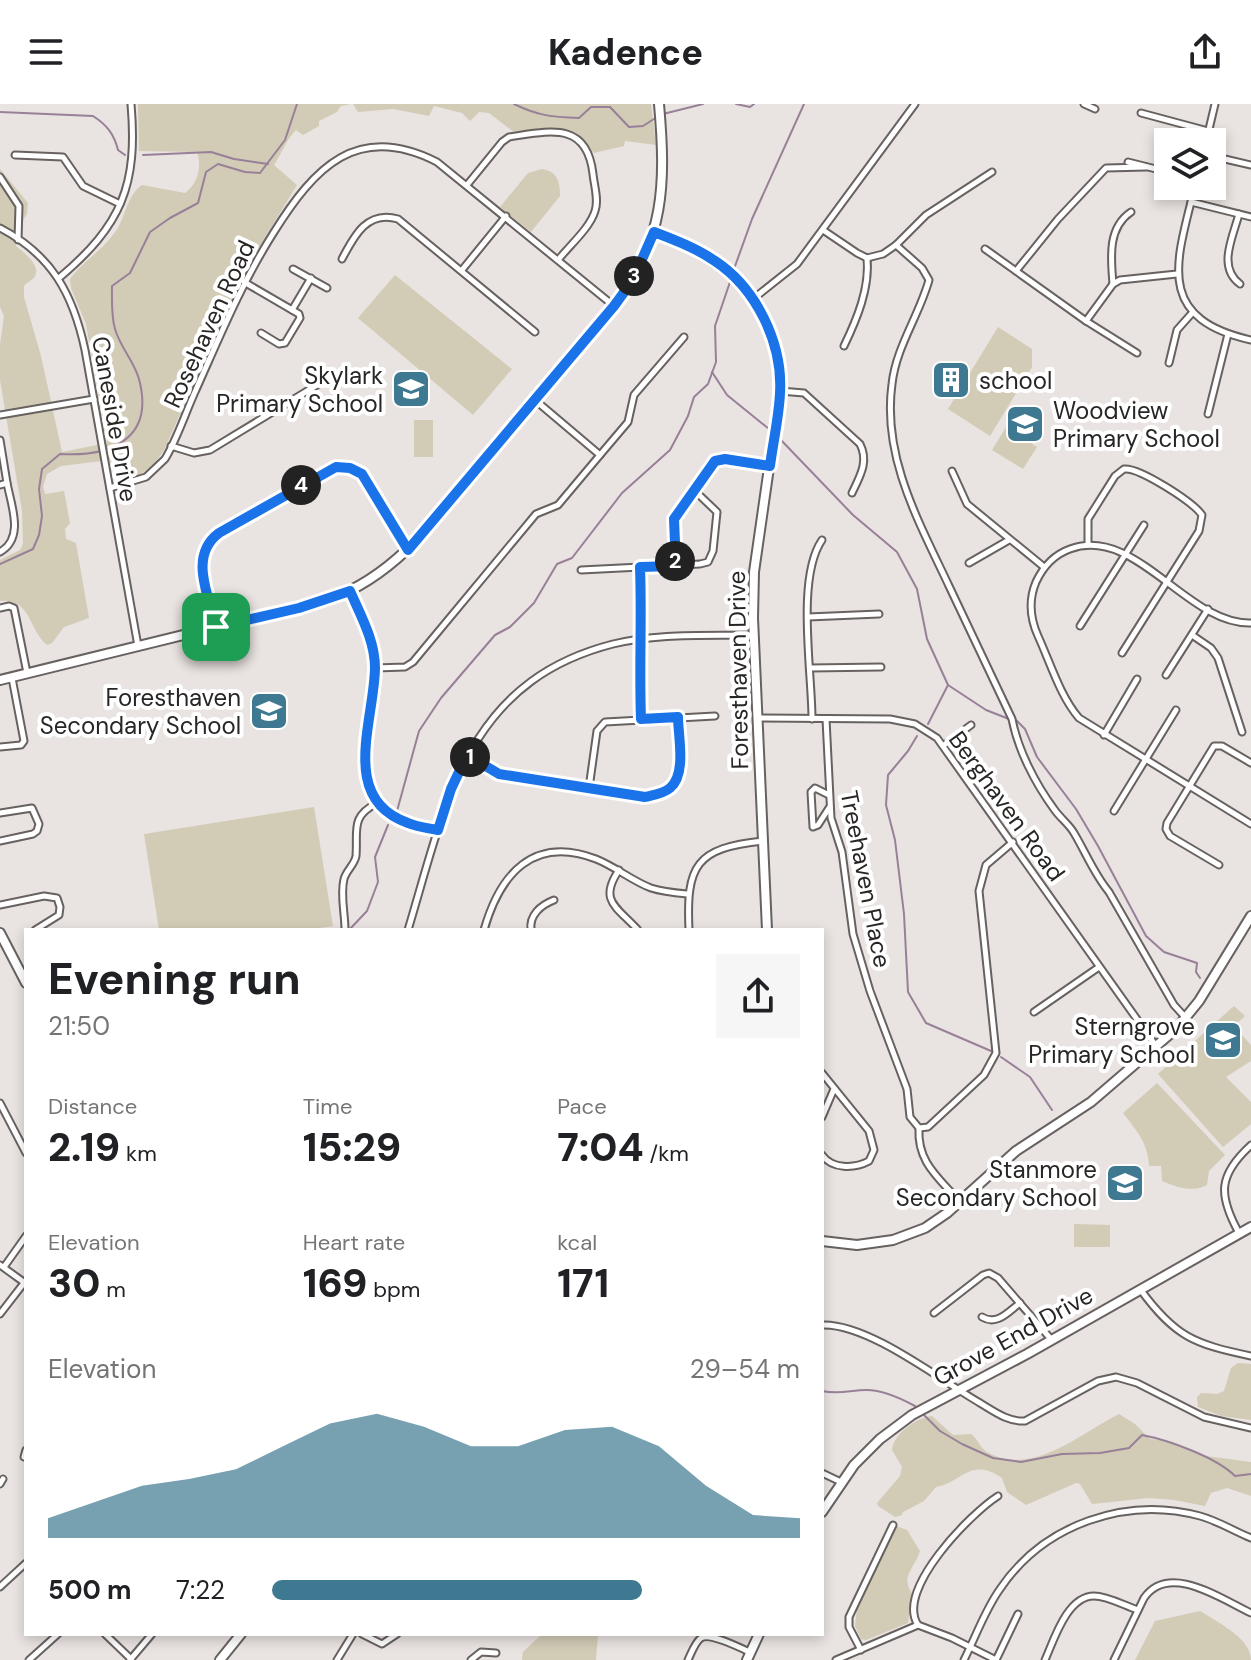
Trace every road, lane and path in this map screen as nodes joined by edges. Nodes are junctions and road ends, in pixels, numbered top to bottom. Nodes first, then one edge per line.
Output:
1 (131, 104) edge
2 (915, 104) edge
3 (1084, 104) edge
4 (1215, 104) edge
5 (660, 107) edge
6 (1095, 109) dead end
7 (1141, 113) dead end
8 (1197, 128) edge
9 (1209, 128) edge
10 (15, 155) dead end
11 (1226, 159) edge
12 (1128, 162) dead end
13 (1251, 165) edge
14 (1146, 167) junction
15 (1154, 169) edge
16 (992, 172) dead end
17 (0, 177) edge
18 (467, 185) junction
19 (1191, 202) joint
20 (120, 204) junction
21 (1131, 212) dead end
22 (1239, 214) junction
23 (506, 216) junction
24 (1251, 217) edge
25 (0, 228) edge
26 (823, 230) junction
27 (654, 232) junction
28 (18, 240) junction
29 (896, 245) junction
30 (985, 249) dead end
31 (867, 258) junction
32 (342, 259) dead end
33 (558, 260) junction
34 (293, 269) dead end
35 (462, 270) junction
36 (1016, 271) junction
37 (1177, 274) junction
38 (59, 278) junction
39 (311, 278) junction
40 (244, 282) junction
41 (1113, 284) junction
42 (1240, 284) dead end
43 (327, 288) dead end
44 (753, 299) junction
45 (614, 306) junction
46 (292, 310) junction
47 (1193, 312) junction
48 (1086, 321) junction
49 (535, 332) dead end
50 (261, 333) dead end
51 (1228, 334) junction
52 (684, 337) dead end
53 (1251, 340) edge
54 (844, 346) dead end
55 (1137, 353) dead end
56 (1169, 363) dead end
57 (322, 382) dead end
58 (780, 391) junction
59 (94, 399) junction
60 (535, 400) junction
61 (1208, 414) dead end
62 (0, 415) edge
63 (0, 440) edge
64 (171, 446) junction
65 (600, 455) junction
66 (770, 466) junction
67 (952, 471) dead end
68 (4, 484) edge
69 (110, 488) junction
70 (694, 490) junction
71 (852, 493) dead end
72 (1144, 525) dead end
73 (822, 540) dead end
74 (1009, 540) junction
75 (1088, 544) junction
76 (408, 550) junction
77 (0, 552) edge
78 (1125, 555) junction
79 (969, 563) dead end
80 (676, 566) junction
81 (640, 567) junction
82 (1044, 567) junction
83 (581, 570) dead end
84 (1166, 582) junction
85 (350, 591) junction
86 (0, 608) edge
87 (1208, 609) junction
88 (879, 614) dead end
89 (808, 617) junction
90 (1251, 623) edge
91 (1080, 626) dead end
92 (216, 627) junction
93 (753, 635) junction
94 (1192, 635) junction
95 (639, 640) junction
96 (138, 646) junction
97 (1122, 653) dead end
98 (881, 667) dead end
99 (375, 668) junction
100 (810, 668) junction
101 (27, 673) junction
102 (1166, 675) dead end
103 (12, 677) junction
104 (1137, 679) dead end
105 (0, 680) edge
106 (1176, 710) dead end
107 (715, 716) dead end
108 (678, 717) junction
109 (757, 718) junction
110 (641, 719) junction
111 (812, 719) junction
112 (826, 719) junction
113 (971, 725) dead end
114 (1242, 732) dead end
115 (1104, 735) junction
116 (944, 745) junction
117 (0, 747) edge
118 (467, 755) junction
119 (1146, 760) junction
120 (1251, 763) edge
121 (1188, 786) junction
122 (589, 788) junction
123 (829, 795) junction
124 (377, 803) junction
125 (830, 806) junction
126 (1114, 811) dead end
127 (0, 813) edge
128 (1251, 824) edge
129 (438, 830) junction
130 (0, 841) edge
131 (763, 841) junction
132 (1013, 842) junction
133 (1219, 865) dead end
134 (619, 870) junction
135 (688, 894) junction
136 (554, 900) dead end
137 (0, 905) edge
138 (1251, 916) edge
139 (38, 928) edge
140 (345, 928) edge
141 (409, 928) edge
142 (485, 928) edge
143 (531, 928) edge
144 (636, 928) edge
145 (689, 928) edge
146 (767, 928) edge
147 (1248, 928) edge
148 (0, 933) edge
149 (4, 950) edge
150 (1099, 967) junction
151 (24, 980) edge
152 (1034, 1012) dead end
153 (1186, 1018) junction
154 (1156, 1046) junction
155 (824, 1076) edge
156 (834, 1089) junction
157 (0, 1103) edge
158 (824, 1112) edge
159 (921, 1128) junction
160 (1251, 1145) edge
161 (24, 1149) edge
162 (824, 1157) edge
163 (959, 1202) junction
164 (1251, 1227) edge
165 (1239, 1233) junction
166 (24, 1238) edge
167 (824, 1241) edge
168 (2, 1266) edge
169 (24, 1282) edge
170 (24, 1284) edge
171 (1140, 1288) junction
172 (1020, 1303) junction
173 (934, 1313) dead end
174 (0, 1314) edge
175 (982, 1317) dead end
176 (824, 1325) edge
177 (1050, 1338) junction
178 (1251, 1356) edge
179 (957, 1389) junction
180 (1251, 1428) edge
181 (824, 1474) edge
182 (841, 1482) junction
183 (998, 1496) dead end
184 (824, 1509) edge
185 (893, 1525) dead end
186 (1251, 1538) edge
187 (24, 1565) edge
188 (0, 1587) edge
189 (1138, 1610) junction
190 (1251, 1613) edge
191 (1018, 1614) dead end
192 (918, 1625) junction
193 (56, 1636) edge
194 (107, 1636) edge
195 (150, 1636) edge
196 (239, 1636) edge
197 (352, 1636) edge
198 (366, 1636) edge
199 (394, 1636) edge
200 (758, 1636) edge
201 (970, 1648) junction
202 (861, 1650) junction
203 (496, 1653) dead end
204 (748, 1656) edge
205 (29, 1660) edge
206 (130, 1660) edge
207 (220, 1660) edge
208 (337, 1660) edge
209 (471, 1660) edge
210 (688, 1660) edge
211 (836, 1660) edge
212 (964, 1660) edge
213 (996, 1660) edge
214 (1045, 1660) edge
215 (1114, 1660) edge

1 - 20 street
2 - 26 street
3 - 6 street
4 - 9 street
5 - 27 street
7 - 8 street
10 - 20 street
11 - 13 street
12 - 14 street
14 - 15 street
14 - 36 street
16 - 29 street
17 - 28 street
18 - 23 street, Rosehaven Road
18 - 33 street
18 - 40 street, Rosehaven Road
19 - 22 street
19 - 37 street
20 - 38 street
21 - 41 street
22 - 24 street
22 - 42 street
23 - 33 street, Rosehaven Road
23 - 35 street
25 - 28 street, Caneside Drive
26 - 31 street
26 - 44 street
27 - 44 street, Foresthaven Drive
27 - 45 street
28 - 38 street, Caneside Drive
29 - 31 street
29 - 153 street
30 - 36 street
31 - 54 street
32 - 35 street
33 - 45 street, Rosehaven Road
34 - 39 street
35 - 49 street
36 - 48 street
37 - 41 street
37 - 47 street
38 - 59 street, Caneside Drive
39 - 43 street
39 - 46 street
40 - 46 street
40 - 64 street, Rosehaven Road
41 - 48 street
44 - 58 street, Foresthaven Drive
45 - 60 street
46 - 50 street
47 - 51 street
47 - 56 street
48 - 55 street
51 - 53 street
51 - 61 street
52 - 65 street
57 - 64 street
58 - 66 street, Foresthaven Drive
58 - 71 street
59 - 62 street
59 - 69 street, Caneside Drive
60 - 65 street
60 - 76 street
63 - 68 street
64 - 69 street, Rosehaven Road
65 - 99 street
66 - 70 street
66 - 93 street, Foresthaven Drive
67 - 74 street
68 - 77 street
69 - 96 street, Caneside Drive
70 - 80 street
70 - 80 street
72 - 78 street
73 - 89 street
74 - 79 street
74 - 82 street
75 - 78 street
75 - 82 street
75 - 84 street
76 - 85 street
76 - 92 street
78 - 84 street
78 - 91 street
80 - 81 street
81 - 83 street
81 - 95 street
82 - 115 street
84 - 87 street
84 - 97 street
85 - 92 street
85 - 99 street
86 - 101 street
87 - 90 street
87 - 94 street
88 - 89 street
89 - 100 street
92 - 96 street
93 - 95 street
93 - 109 street, Foresthaven Drive
94 - 102 street
94 - 114 street
95 - 110 street
95 - 118 street
96 - 101 street
98 - 100 street
99 - 124 street
100 - 111 street
101 - 103 street
103 - 105 street
103 - 117 street
104 - 115 street
106 - 119 street
107 - 108 street
108 - 110 street
108 - 122 street
109 - 111 street, Berghaven Road
109 - 131 street, Foresthaven Drive
110 - 122 street
111 - 112 street, Berghaven Road
112 - 116 street, Berghaven Road
112 - 123 street, Treehaven Place
113 - 116 street
115 - 119 street
116 - 132 street, Berghaven Road
118 - 122 street
118 - 129 street
119 - 121 street
119 - 126 street
120 - 121 street
121 - 128 street
121 - 133 street
123 - 125 street, Treehaven Place
123 - 125 street
124 - 129 street
124 - 140 street
125 - 159 street, Treehaven Place
127 - 130 street
129 - 141 street
131 - 135 street
131 - 146 street, Foresthaven Drive
132 - 150 street, Berghaven Road
132 - 159 street
134 - 135 street
134 - 142 street
134 - 144 street
135 - 145 street
136 - 143 street
137 - 139 street
138 - 147 street
147 - 153 street
148 - 149 street
149 - 151 street
150 - 152 street
150 - 154 street, Berghaven Road
153 - 154 street
154 - 163 street
155 - 156 street
156 - 158 street
156 - 162 street
157 - 161 street
159 - 163 street, Treehaven Place
160 - 165 street
163 - 167 street
164 - 165 street, Grove End Drive
165 - 171 street, Grove End Drive
166 - 168 street
168 - 169 street
170 - 174 street
171 - 177 street, Grove End Drive
171 - 178 street
172 - 173 street
172 - 175 street
172 - 177 street
176 - 179 street
177 - 179 street, Grove End Drive
179 - 180 street
179 - 182 street, Grove End Drive
181 - 182 street
182 - 184 street, Grove End Drive
183 - 192 street
185 - 202 street
186 - 201 street
187 - 188 street
189 - 190 street
189 - 214 street
189 - 215 street
191 - 213 street
192 - 201 street
192 - 202 street
193 - 205 street
194 - 206 street
195 - 206 street
196 - 207 street
197 - 208 street
198 - 199 street
200 - 204 street
201 - 212 street
201 - 213 street
202 - 211 street
203 - 209 street
204 - 210 street

